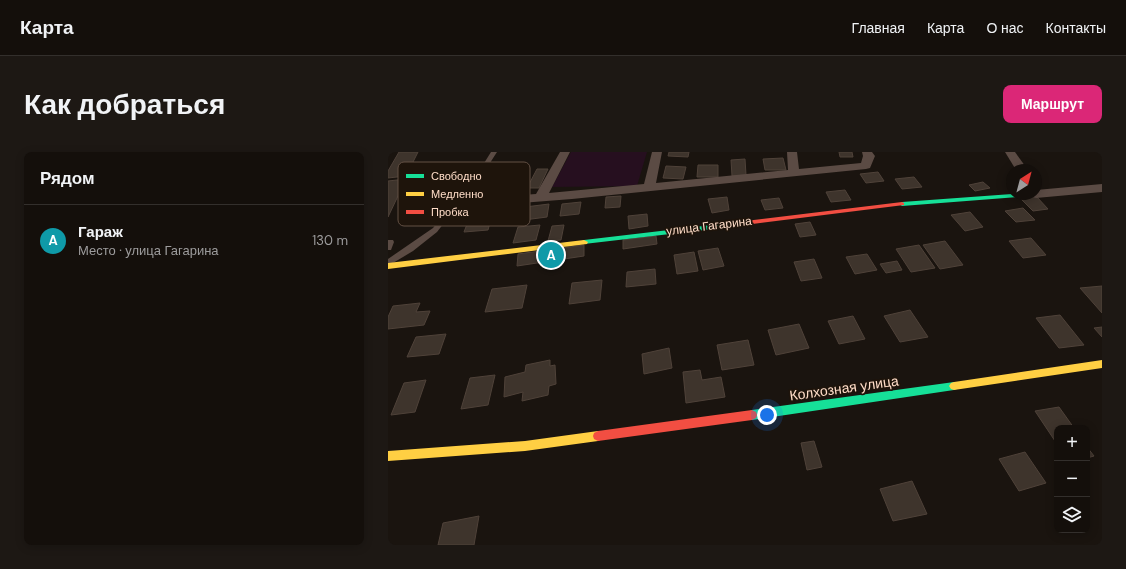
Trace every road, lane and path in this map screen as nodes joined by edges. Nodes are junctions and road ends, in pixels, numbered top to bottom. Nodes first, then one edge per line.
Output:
1 (494, 152) edge
2 (565, 152) edge
3 (657, 152) edge
4 (792, 152) edge
5 (867, 152) edge
6 (1010, 152) edge
7 (488, 162) edge
8 (1018, 164) edge
9 (794, 173) junction
10 (649, 187) junction
11 (1102, 188) edge
12 (1042, 192) edge
13 (1006, 195) edge
14 (541, 197) junction
15 (530, 198) edge
16 (438, 226) edge
17 (388, 242) edge
18 (388, 248) edge
19 (388, 263) edge
20 (388, 266) edge
21 (1102, 364) edge
22 (388, 456) edge

1 - 7 lane
2 - 14 street
3 - 10 street
4 - 9 street
5 - 9 street
6 - 8 street
9 - 10 street
10 - 14 street
11 - 12 street, улица Гагарина
13 - 20 street, улица Гагарина
14 - 15 street
16 - 19 lane
17 - 18 lane
21 - 22 street, Колхозная улица

